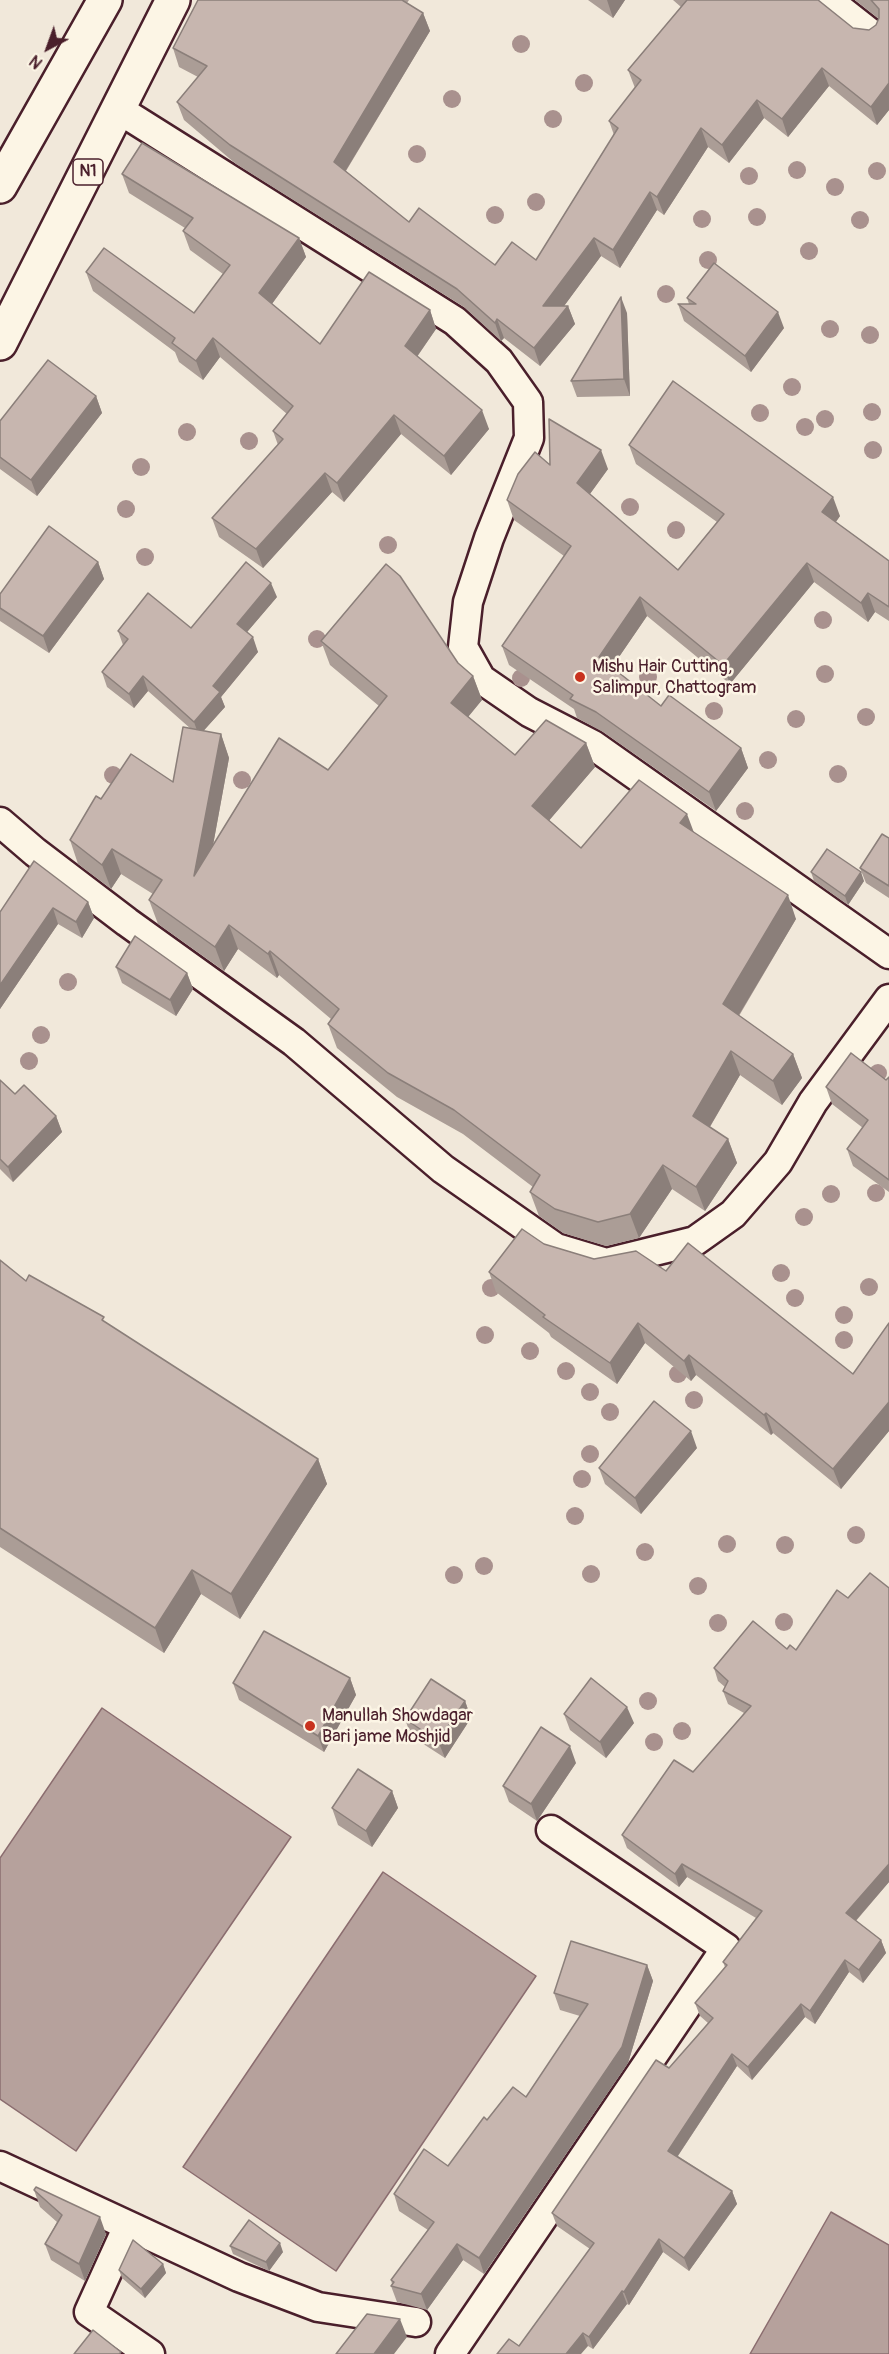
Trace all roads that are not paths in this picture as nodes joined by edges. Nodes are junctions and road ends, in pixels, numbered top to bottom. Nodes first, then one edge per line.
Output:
1 (105, 0) edge
2 (173, 0) edge
3 (828, 0) edge
4 (870, 33) edge
5 (118, 109) junction
6 (0, 186) edge
7 (0, 343) edge
8 (0, 822) edge
9 (889, 954) edge
10 (889, 999) edge
11 (551, 1830) dead end
12 (0, 2166) edge
13 (128, 2226) junction
14 (416, 2322) dead end
15 (150, 2354) edge
16 (450, 2354) edge

1 - 6 highway
2 - 5 highway, N1
3 - 4 street
5 - 7 highway, N1
5 - 9 street
8 - 10 street
11 - 16 street
12 - 13 street
13 - 14 street
13 - 15 street

